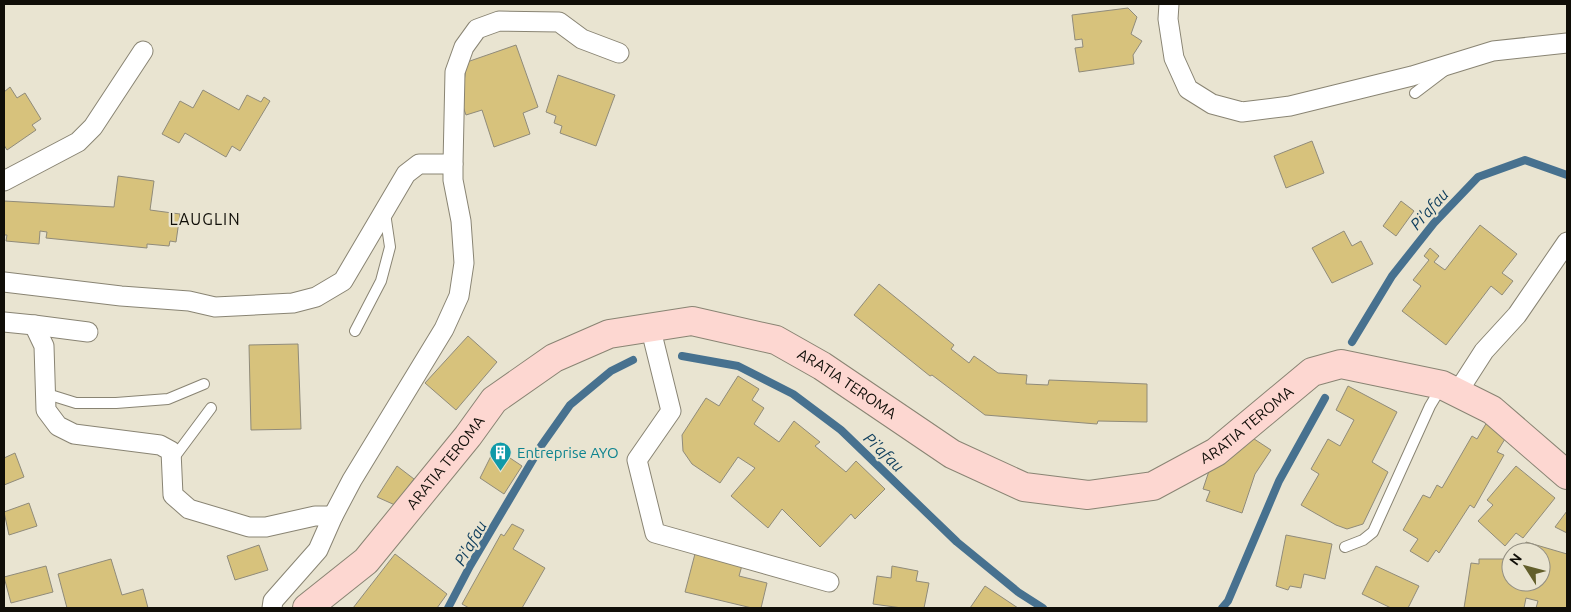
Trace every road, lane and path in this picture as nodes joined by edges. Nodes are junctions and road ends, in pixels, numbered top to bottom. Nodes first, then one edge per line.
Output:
1 (1169, 4) edge
2 (1567, 43) edge
3 (143, 51) dead end
4 (619, 53) dead end
5 (1460, 61) junction
6 (1415, 93) dead end
7 (453, 164) junction
8 (4, 181) edge
9 (384, 209) junction
10 (1567, 242) edge
11 (4, 282) edge
12 (4, 322) edge
13 (34, 325) junction
14 (650, 326) junction
15 (355, 331) dead end
16 (88, 332) dead end
17 (204, 384) dead end
18 (1450, 389) junction
19 (44, 393) junction
20 (211, 408) dead end
21 (172, 460) junction
22 (1567, 475) edge
23 (333, 516) junction
24 (1345, 547) dead end
25 (828, 582) dead end
26 (272, 608) edge
27 (307, 608) edge

1 - 5 street
2 - 5 street
3 - 8 street
4 - 7 street
5 - 6 lane
7 - 9 street
7 - 23 street
9 - 11 street
9 - 15 lane
10 - 18 street
12 - 13 street
13 - 16 street
13 - 19 street
14 - 18 main road, ARATIA TEROMA
14 - 25 street
14 - 27 main road, ARATIA TEROMA
17 - 19 lane
18 - 22 main road, ARATIA TEROMA
18 - 24 lane
19 - 21 street
20 - 21 lane
21 - 23 street
23 - 26 street

